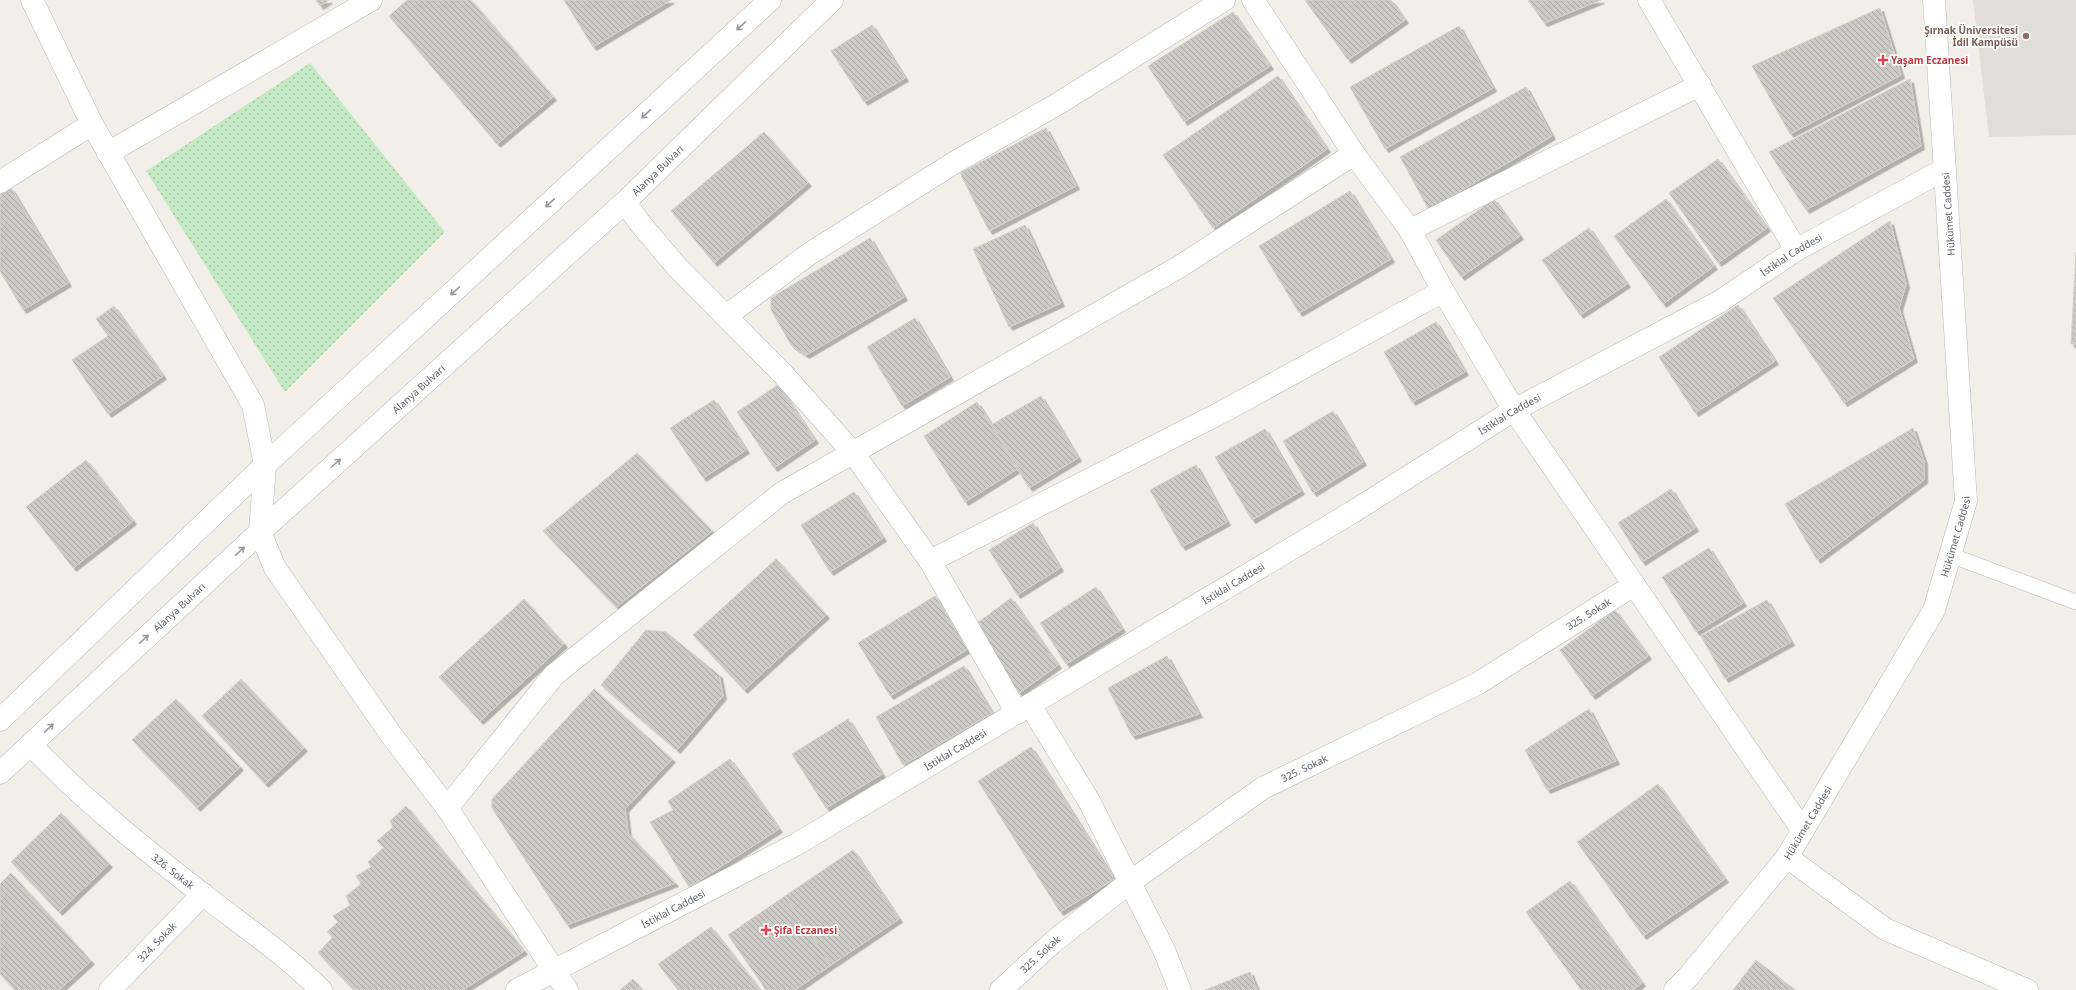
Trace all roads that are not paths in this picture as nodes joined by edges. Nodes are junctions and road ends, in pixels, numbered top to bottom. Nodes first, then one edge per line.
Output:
1 (32, 0) edge
2 (371, 0) edge
3 (770, 0) edge
4 (832, 0) edge
5 (1224, 0) edge
6 (1253, 0) edge
7 (1649, 0) edge
8 (1934, 0) edge
9 (1700, 85) junction
10 (92, 124) junction
11 (108, 153) junction
12 (1354, 154) junction
13 (1945, 170) junction
14 (0, 182) edge
15 (625, 202) junction
16 (1410, 230) junction
17 (1796, 250) junction
18 (1443, 291) junction
19 (726, 316) junction
20 (1514, 410) junction
21 (854, 454) junction
22 (265, 465) junction
23 (260, 532) junction
24 (1950, 555) junction
25 (930, 561) junction
26 (1634, 585) junction
27 (2076, 602) edge
28 (1023, 709) junction
29 (0, 720) edge
30 (30, 745) junction
31 (0, 773) edge
32 (447, 808) junction
33 (1803, 831) junction
34 (1787, 857) junction
35 (1130, 882) junction
36 (203, 894) junction
37 (555, 972) junction
38 (110, 990) edge
39 (322, 990) edge
40 (517, 990) edge
41 (567, 990) edge
42 (1001, 990) edge
43 (1180, 990) edge
44 (1675, 990) edge
45 (2027, 990) edge

1 - 10 street
2 - 11 street
3 -> 22 street
4 - 15 street, Alanya Bulvarı
5 - 19 street
6 - 12 street
7 - 9 street
8 - 13 street, Hükümet Caddesi
9 - 16 street
9 - 17 street
10 - 11 street
10 - 14 street
11 - 22 street
12 - 16 street
12 - 21 street
13 - 17 street, İstiklal Caddesi
13 - 24 street, Hükümet Caddesi
15 - 19 street
23 -> 15 street, Alanya Bulvarı
16 - 18 street
17 - 20 street, İstiklal Caddesi
18 - 20 street
18 - 25 street
19 - 21 street
20 - 26 street
20 - 28 street, İstiklal Caddesi
21 - 25 street
21 - 32 street
22 - 23 street
22 - 29 street
30 -> 23 street, Alanya Bulvarı
23 - 32 street
24 - 27 lane
24 - 33 street, Hükümet Caddesi
25 - 28 street
26 - 33 street
26 - 35 street, 325. Sokak
28 - 35 street
28 - 37 street, İstiklal Caddesi
30 - 31 street, Alanya Bulvarı
30 - 36 street, 326. Sokak
32 - 37 street
33 - 34 street, Hükümet Caddesi
34 - 44 street, Hükümet Caddesi
34 - 45 street
35 - 42 street, 325. Sokak
35 - 43 street
36 - 38 street, 324. Sokak
36 - 39 street, 326. Sokak
37 - 40 street, İstiklal Caddesi
37 - 41 street

